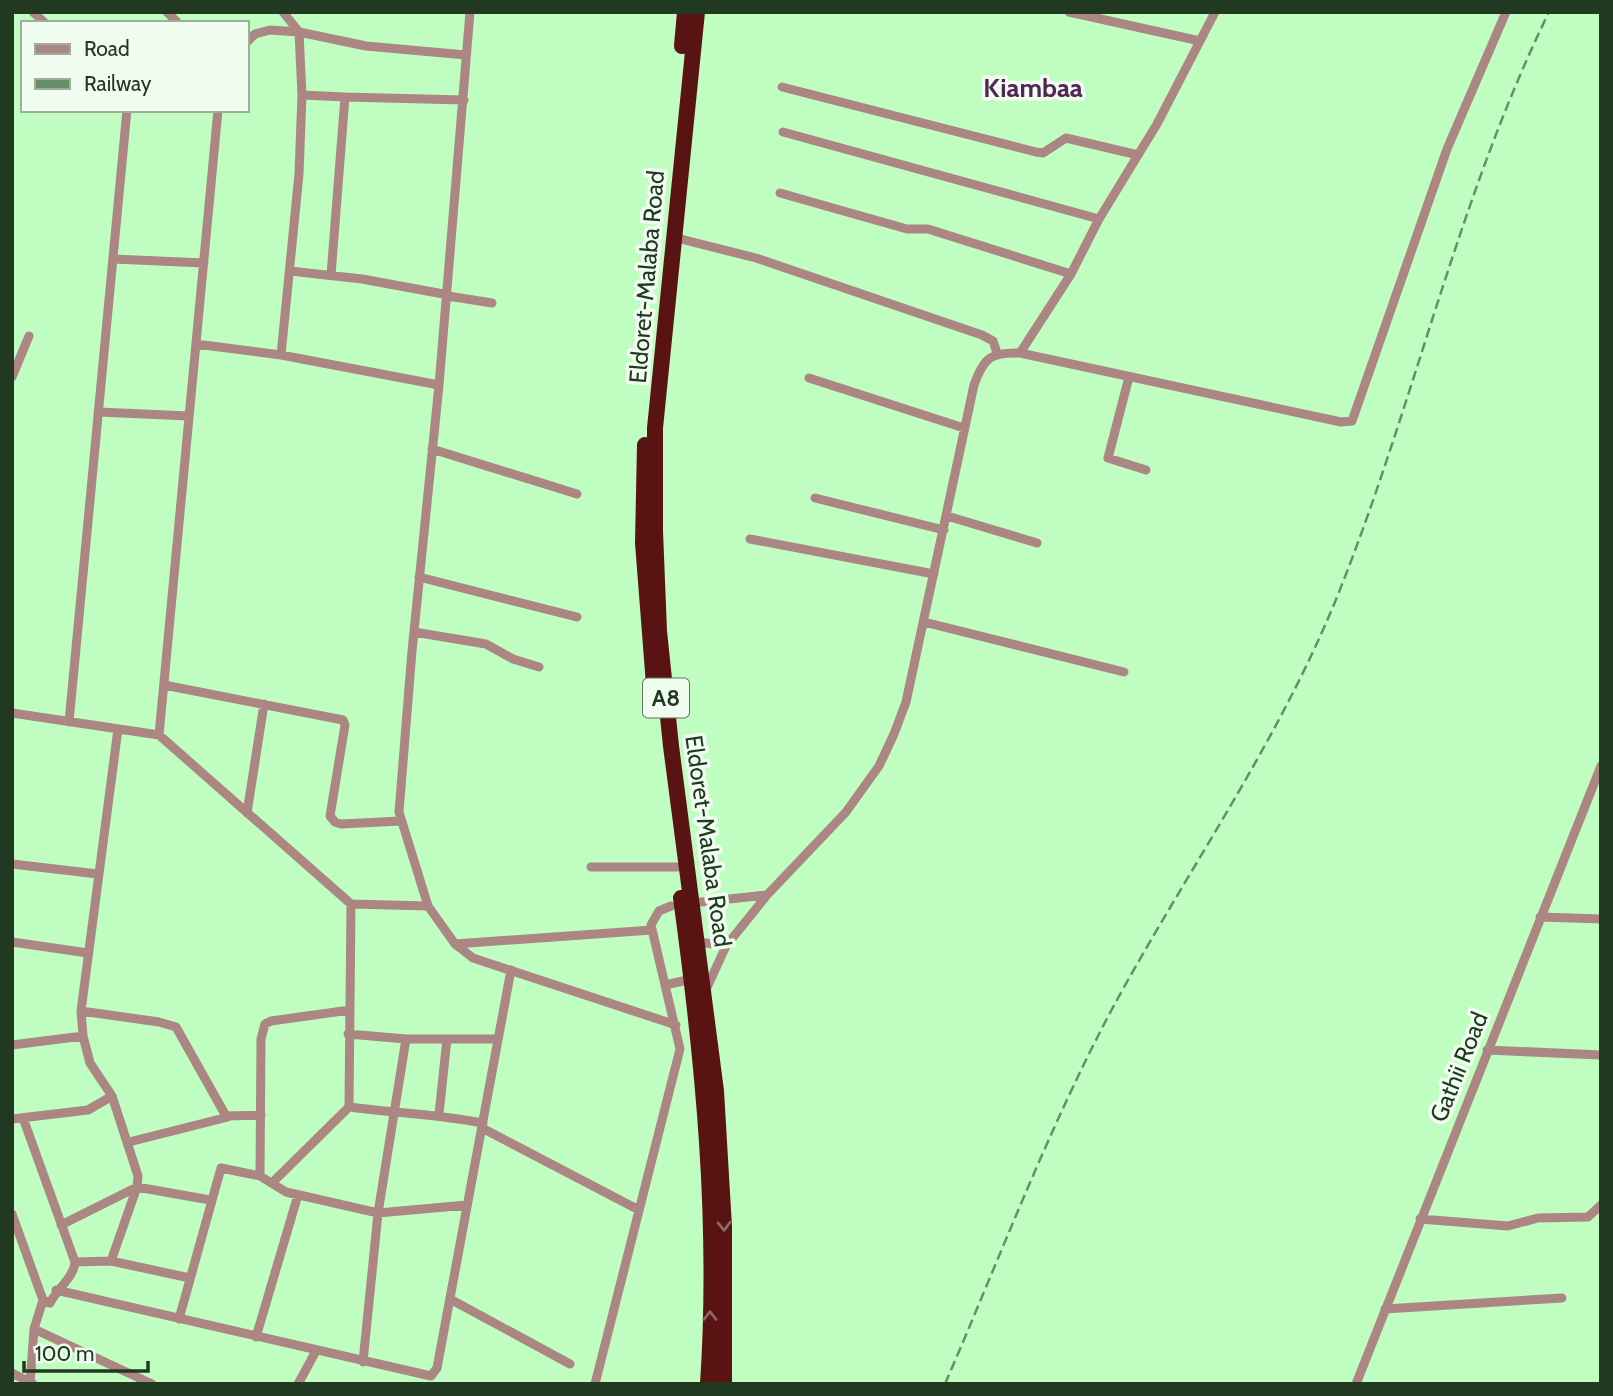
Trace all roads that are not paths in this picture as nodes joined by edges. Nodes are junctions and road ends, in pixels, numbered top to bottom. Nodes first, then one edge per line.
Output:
1 (283, 12) edge
2 (470, 12) edge
3 (685, 12) edge
4 (697, 12) edge
5 (1069, 12) edge
6 (1215, 12) edge
7 (1506, 12) edge
8 (299, 32) junction
9 (248, 41) edge
10 (1200, 41) junction
11 (466, 55) junction
12 (782, 87) dead end
13 (302, 96) junction
14 (345, 97) junction
15 (464, 100) junction
16 (127, 112) edge
17 (218, 112) edge
18 (783, 132) dead end
19 (1138, 155) junction
20 (780, 193) dead end
21 (1099, 219) junction
22 (673, 237) junction
23 (113, 259) junction
24 (204, 263) junction
25 (290, 271) junction
26 (1071, 274) junction
27 (331, 275) junction
28 (449, 296) junction
29 (492, 303) dead end
30 (29, 336) dead end
31 (196, 344) junction
32 (997, 352) junction
33 (1020, 353) junction
34 (281, 355) junction
35 (12, 377) edge
36 (1129, 377) junction
37 (810, 378) dead end
38 (439, 385) junction
39 (98, 412) junction
40 (189, 416) junction
41 (964, 428) junction
42 (432, 449) junction
43 (1146, 470) dead end
44 (577, 494) dead end
45 (815, 498) dead end
46 (947, 516) junction
47 (944, 530) junction
48 (750, 539) dead end
49 (1037, 542) dead end
50 (934, 573) junction
51 (419, 577) junction
52 (577, 617) dead end
53 (924, 622) junction
54 (414, 632) junction
55 (540, 667) dead end
56 (1124, 673) dead end
57 (164, 685) junction
58 (264, 705) junction
59 (12, 713) edge
60 (68, 722) junction
61 (118, 729) junction
62 (159, 735) junction
63 (1601, 766) edge
64 (1590, 794) junction
65 (1601, 795) edge
66 (247, 813) junction
67 (400, 821) junction
68 (12, 864) edge
69 (591, 867) dead end
70 (677, 867) junction
71 (98, 874) junction
72 (767, 895) junction
73 (701, 902) dead end
74 (351, 904) junction
75 (428, 906) junction
76 (671, 906) dead end
77 (1540, 917) junction
78 (1601, 919) edge
79 (652, 930) junction
80 (12, 942) edge
81 (699, 942) junction
82 (455, 944) junction
83 (726, 946) junction
84 (88, 953) junction
85 (511, 970) junction
86 (692, 979) junction
87 (665, 985) junction
88 (704, 994) junction
89 (350, 1010) junction
90 (81, 1012) junction
91 (676, 1025) junction
92 (348, 1034) junction
93 (83, 1036) junction
94 (406, 1039) junction
95 (447, 1039) junction
96 (498, 1039) junction
97 (12, 1045) edge
98 (1486, 1050) junction
99 (1601, 1055) edge
100 (112, 1096) junction
101 (349, 1107) junction
102 (393, 1113) junction
103 (439, 1114) junction
104 (261, 1115) junction
105 (228, 1117) junction
106 (23, 1118) junction
107 (12, 1119) edge
108 (482, 1126) junction
109 (129, 1142) junction
110 (260, 1177) junction
111 (272, 1182) junction
112 (137, 1187) junction
113 (298, 1195) junction
114 (210, 1200) junction
115 (467, 1205) junction
116 (1601, 1205) edge
117 (639, 1210) junction
118 (378, 1213) junction
119 (12, 1214) edge
120 (1420, 1219) junction
121 (61, 1225) junction
122 (111, 1261) junction
123 (75, 1262) junction
124 (190, 1278) junction
125 (56, 1290) junction
126 (1562, 1298) dead end
127 (450, 1299) junction
128 (43, 1300) junction
129 (1385, 1309) junction
130 (179, 1319) junction
131 (34, 1329) junction
132 (256, 1337) junction
133 (316, 1351) junction
134 (363, 1362) junction
135 (570, 1364) dead end
136 (12, 1373) edge
137 (31, 1383) edge
138 (152, 1384) edge
139 (298, 1384) edge
140 (595, 1384) edge
141 (708, 1384) edge
142 (723, 1384) edge
143 (1356, 1384) edge

1 - 8 street
2 - 11 street
3 - 70 highway, Eldoret-Malaba Road / A8
4 - 22 highway, Eldoret-Malaba Road / A8
5 - 10 street
6 - 10 street
7 - 36 street
8 - 9 street
8 - 11 street
8 - 13 street
10 - 19 street
11 - 15 street
12 - 19 street
13 - 14 street
13 - 25 street
14 - 15 street
14 - 27 street
15 - 28 street
16 - 23 street
17 - 24 street
18 - 21 street
19 - 21 street
20 - 26 street
21 - 26 street
22 - 32 street
22 - 81 highway, Eldoret-Malaba Road / A8
23 - 24 street
23 - 39 street
24 - 31 street
25 - 27 street
25 - 34 street
26 - 33 street
27 - 28 street
28 - 29 street
28 - 38 street
30 - 35 street
31 - 34 street
31 - 40 street
32 - 33 street
32 - 41 street
33 - 36 street
34 - 38 street
36 - 43 street
37 - 41 street
38 - 42 street
39 - 40 street
39 - 60 street
40 - 57 street
41 - 46 street
42 - 44 street
42 - 51 street
45 - 47 street
46 - 47 street
46 - 49 street
47 - 50 street
48 - 50 street
50 - 53 street
51 - 52 street
51 - 54 street
53 - 56 street
53 - 72 street
54 - 55 street
54 - 67 street
57 - 58 street
57 - 62 street
58 - 66 street
58 - 67 street
59 - 60 street
60 - 61 street
61 - 62 street
61 - 71 street
62 - 66 street
63 - 64 street, Gathii Road
64 - 65 street
64 - 77 street, Gathii Road
66 - 74 street
67 - 75 street
68 - 71 street
69 - 70 street
70 - 86 highway, Eldoret-Malaba Road / A8
71 - 84 street
72 - 73 street
72 - 83 street
74 - 75 street
74 - 89 street
75 - 82 street
76 - 79 street
77 - 78 street
77 - 98 street, Gathii Road
79 - 82 street
79 - 87 street
80 - 84 street
81 - 83 street
81 - 88 highway, Eldoret-Malaba Road / A8
82 - 85 street
83 - 88 street
84 - 90 street
85 - 91 street
85 - 96 street
86 - 87 street
141 -> 86 highway, Eldoret-Malaba Road / A8
87 - 91 street
88 -> 142 highway, Eldoret-Malaba Road / A8
89 - 92 street
89 - 104 street
90 - 93 street
90 - 105 street
91 - 117 street
92 - 94 street
92 - 101 street
93 - 97 street
93 - 100 street
94 - 95 street
94 - 102 street
95 - 96 street
95 - 103 street
96 - 108 street
98 - 99 street
98 - 120 street, Gathii Road
100 - 106 street
100 - 109 street
101 - 102 street
101 - 111 street
102 - 103 street
102 - 118 street
103 - 108 street
104 - 105 street
104 - 110 street
105 - 109 street
106 - 107 street
106 - 121 street
108 - 115 street
108 - 117 street
109 - 112 street
110 - 111 street
110 - 114 street
111 - 113 street
112 - 114 street
112 - 121 street
112 - 122 street
113 - 118 street
113 - 132 street
114 - 124 street
115 - 118 street
115 - 127 street
116 - 120 street
117 - 140 street
118 - 134 street
119 - 128 street
120 - 129 street, Gathii Road
121 - 123 street
122 - 123 street
122 - 124 street
123 - 125 street
124 - 130 street
125 - 128 street
125 - 130 street
126 - 129 street
127 - 134 street
127 - 135 street
128 - 131 street
129 - 143 street, Gathii Road
130 - 132 street
131 - 137 street
131 - 138 street
132 - 133 street
133 - 134 street
133 - 139 street
136 - 137 street

